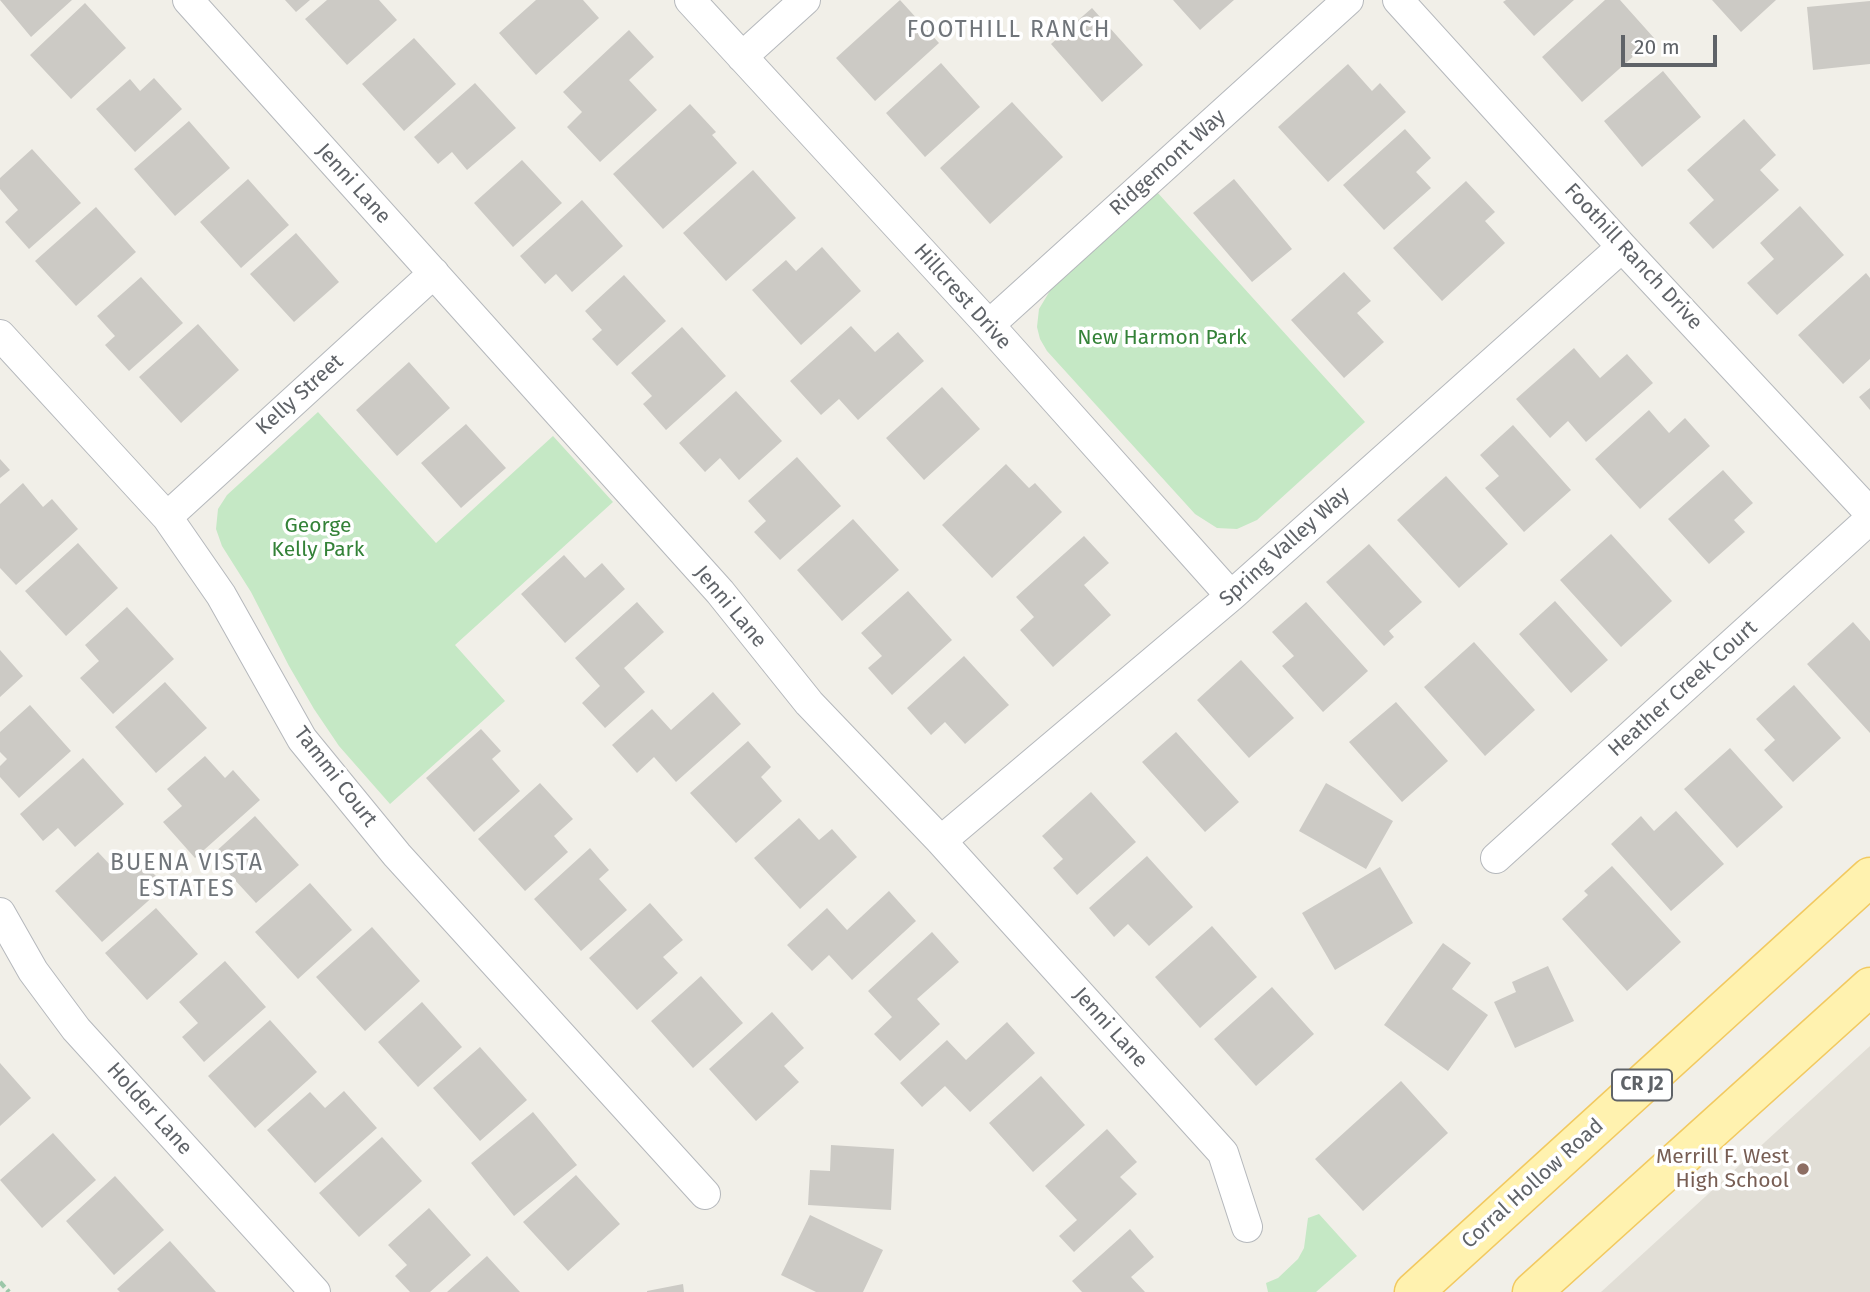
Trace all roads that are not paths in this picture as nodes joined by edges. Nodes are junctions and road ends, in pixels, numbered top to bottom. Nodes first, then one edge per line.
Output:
1 (188, 0) edge
2 (690, 0) edge
3 (805, 0) edge
4 (1348, 0) edge
5 (1398, 0) edge
6 (742, 57) junction
7 (1622, 247) junction
8 (434, 274) junction
9 (989, 325) junction
10 (0, 335) edge
11 (1870, 513) edge
12 (167, 517) junction
13 (1870, 519) edge
14 (1231, 596) junction
15 (941, 841) junction
16 (1496, 858) dead end
17 (1870, 877) edge
18 (0, 913) edge
19 (1870, 987) edge
20 (705, 1194) dead end
21 (1247, 1227) dead end
22 (315, 1292) edge
23 (1414, 1292) edge
24 (1532, 1292) edge

1 - 8 street, Jenni Lane
2 - 6 street, Hillcrest Drive
3 - 6 street
4 - 9 street, Ridgemont Way
5 - 7 street, Foothill Ranch Drive
6 - 9 street, Hillcrest Drive
7 - 11 street, Foothill Ranch Drive
7 - 14 street, Spring Valley Way
8 - 12 street, Kelly Street
8 - 15 street, Jenni Lane
9 - 14 street, Hillcrest Drive
10 - 12 street, Tammi Court
12 - 20 street, Tammi Court
13 - 16 street, Heather Creek Court
14 - 15 street, Spring Valley Way
15 - 21 street, Jenni Lane
17 - 23 main road, Corral Hollow Road / CR J2
18 - 22 street, Holder Lane
19 - 24 main road

